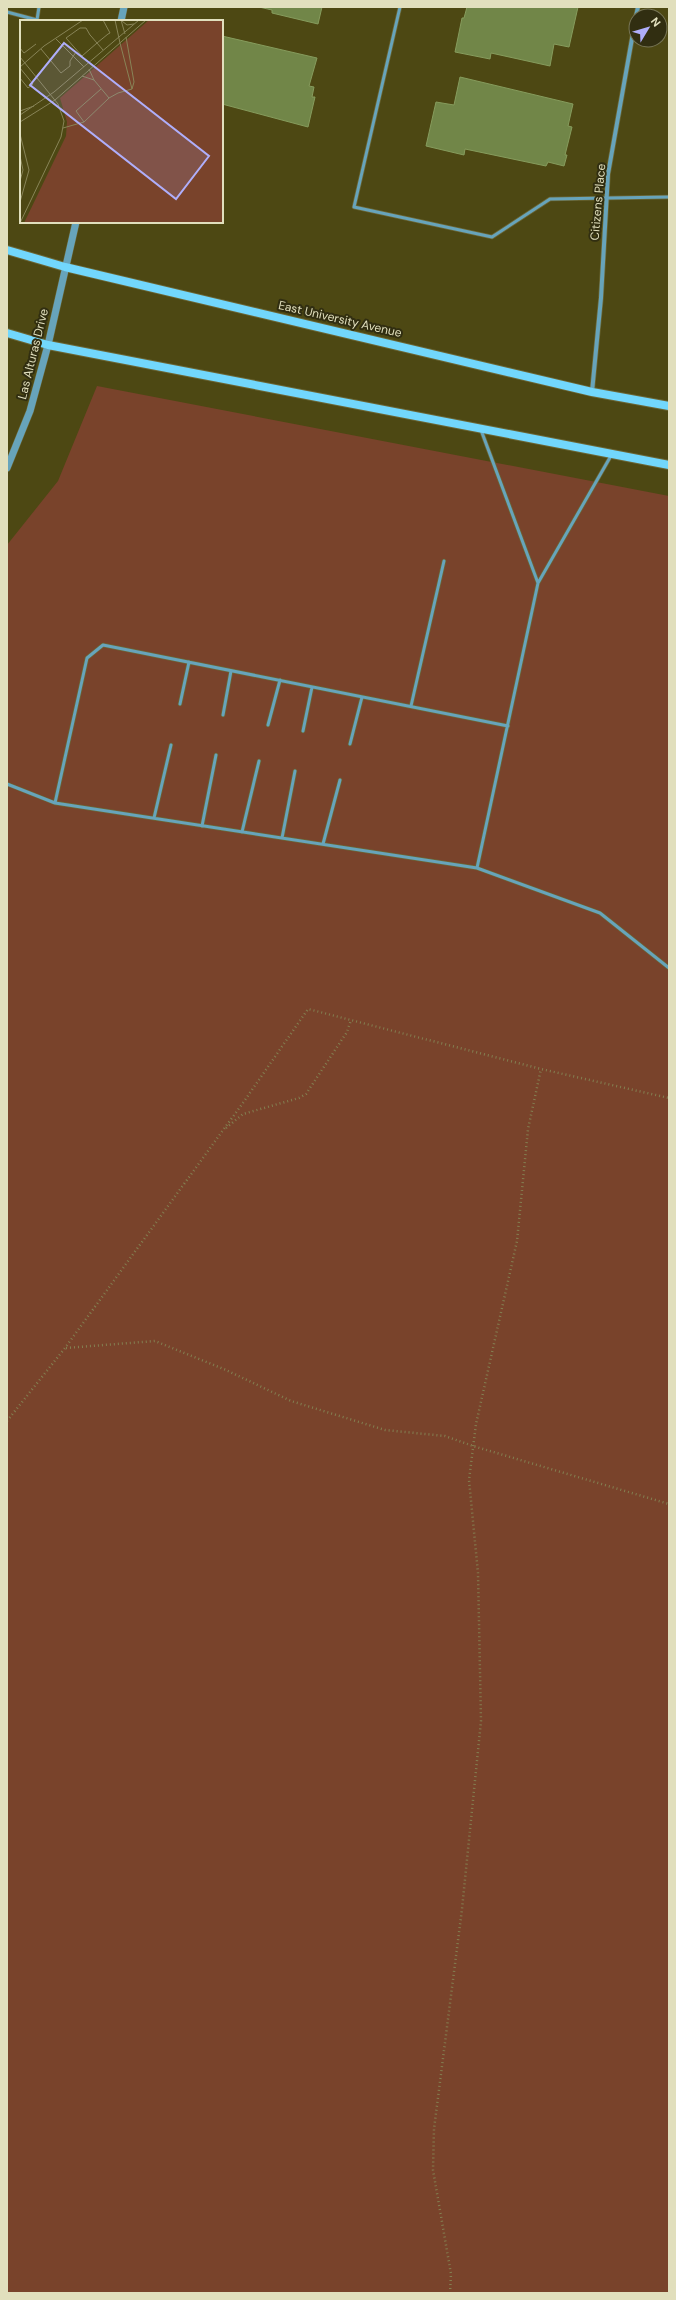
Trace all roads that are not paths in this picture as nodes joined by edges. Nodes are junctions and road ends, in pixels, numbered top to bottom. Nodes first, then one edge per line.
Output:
1 (40, 7) edge
2 (124, 7) edge
3 (400, 7) edge
4 (7, 12) edge
5 (121, 20) edge
6 (630, 48) edge
7 (607, 197) junction
8 (669, 197) edge
9 (76, 223) edge
10 (7, 250) edge
11 (65, 267) junction
12 (7, 333) edge
13 (48, 345) junction
14 (592, 392) junction
15 (669, 406) edge
16 (480, 428) junction
17 (612, 454) junction
18 (669, 465) edge
19 (7, 468) edge
20 (444, 561) dead end
21 (538, 583) junction
22 (189, 662) junction
23 (232, 671) junction
24 (280, 680) junction
25 (312, 687) junction
26 (362, 697) junction
27 (180, 704) dead end
28 (410, 706) junction
29 (223, 715) dead end
30 (268, 725) dead end
31 (508, 726) junction
32 (303, 731) dead end
33 (350, 744) dead end
34 (170, 745) dead end
35 (216, 755) dead end
36 (259, 761) dead end
37 (295, 771) dead end
38 (340, 780) dead end
39 (7, 784) edge
40 (55, 803) junction
41 (154, 818) junction
42 (202, 826) junction
43 (242, 832) junction
44 (282, 838) junction
45 (323, 844) junction
46 (478, 868) junction
47 (669, 968) edge

1 - 4 lane
2 - 5 street
3 - 7 lane
6 - 7 street, Citizens Place
7 - 8 lane
7 - 14 street, Citizens Place
9 - 11 street, Las Alturas Drive
10 - 11 main road, East University Avenue
11 - 13 street, Las Alturas Drive
11 - 14 main road, East University Avenue
12 - 13 main road
13 - 16 main road
13 - 19 street, Las Alturas Drive
14 - 15 main road, East University Avenue
16 - 17 main road
16 - 21 lane
17 - 18 main road
17 - 21 lane
20 - 28 lane
21 - 31 lane
22 - 23 lane
22 - 27 lane
22 - 40 lane
23 - 24 lane
23 - 29 lane
24 - 25 lane
24 - 30 lane
25 - 26 lane
25 - 32 lane
26 - 28 lane
26 - 33 lane
28 - 31 lane
31 - 46 lane
34 - 41 lane
35 - 42 lane
36 - 43 lane
37 - 44 lane
38 - 45 lane
39 - 40 lane
40 - 41 lane
41 - 42 lane
42 - 43 lane
43 - 44 lane
44 - 45 lane
45 - 46 lane
46 - 47 lane

